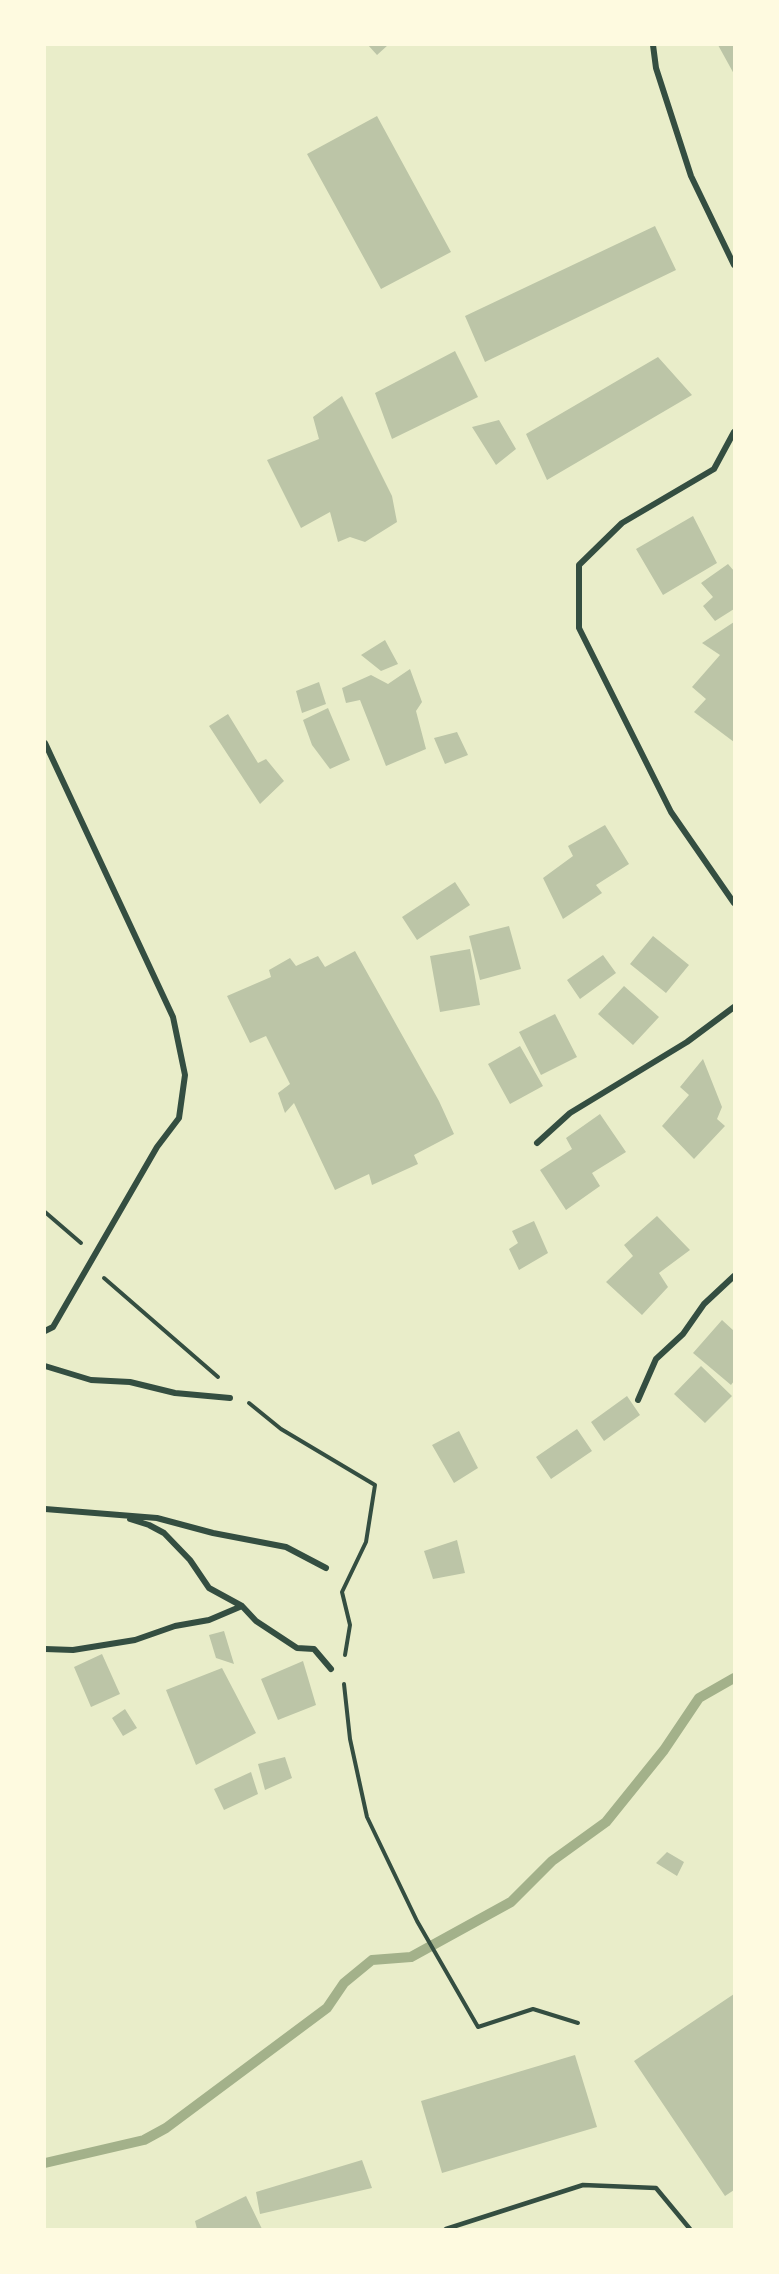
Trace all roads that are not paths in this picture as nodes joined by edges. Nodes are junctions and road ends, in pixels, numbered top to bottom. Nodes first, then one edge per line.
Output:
1 (653, 45) edge
2 (734, 265) edge
3 (734, 432) edge
4 (45, 743) edge
5 (734, 903) edge
6 (734, 1007) edge
7 (537, 1143) dead end
8 (734, 1276) edge
9 (45, 1331) edge
10 (45, 1366) edge
11 (230, 1398) dead end
12 (638, 1400) dead end
13 (45, 1509) edge
14 (121, 1516) junction
15 (326, 1568) dead end
16 (242, 1606) junction
17 (45, 1649) edge
18 (331, 1668) dead end
19 (446, 2229) edge
20 (690, 2229) edge

1 - 2 street
3 - 5 street
4 - 9 street
6 - 7 street
8 - 12 street
10 - 11 street
13 - 14 street
14 - 15 street
14 - 16 street
16 - 17 street
16 - 18 street
19 - 20 lane

